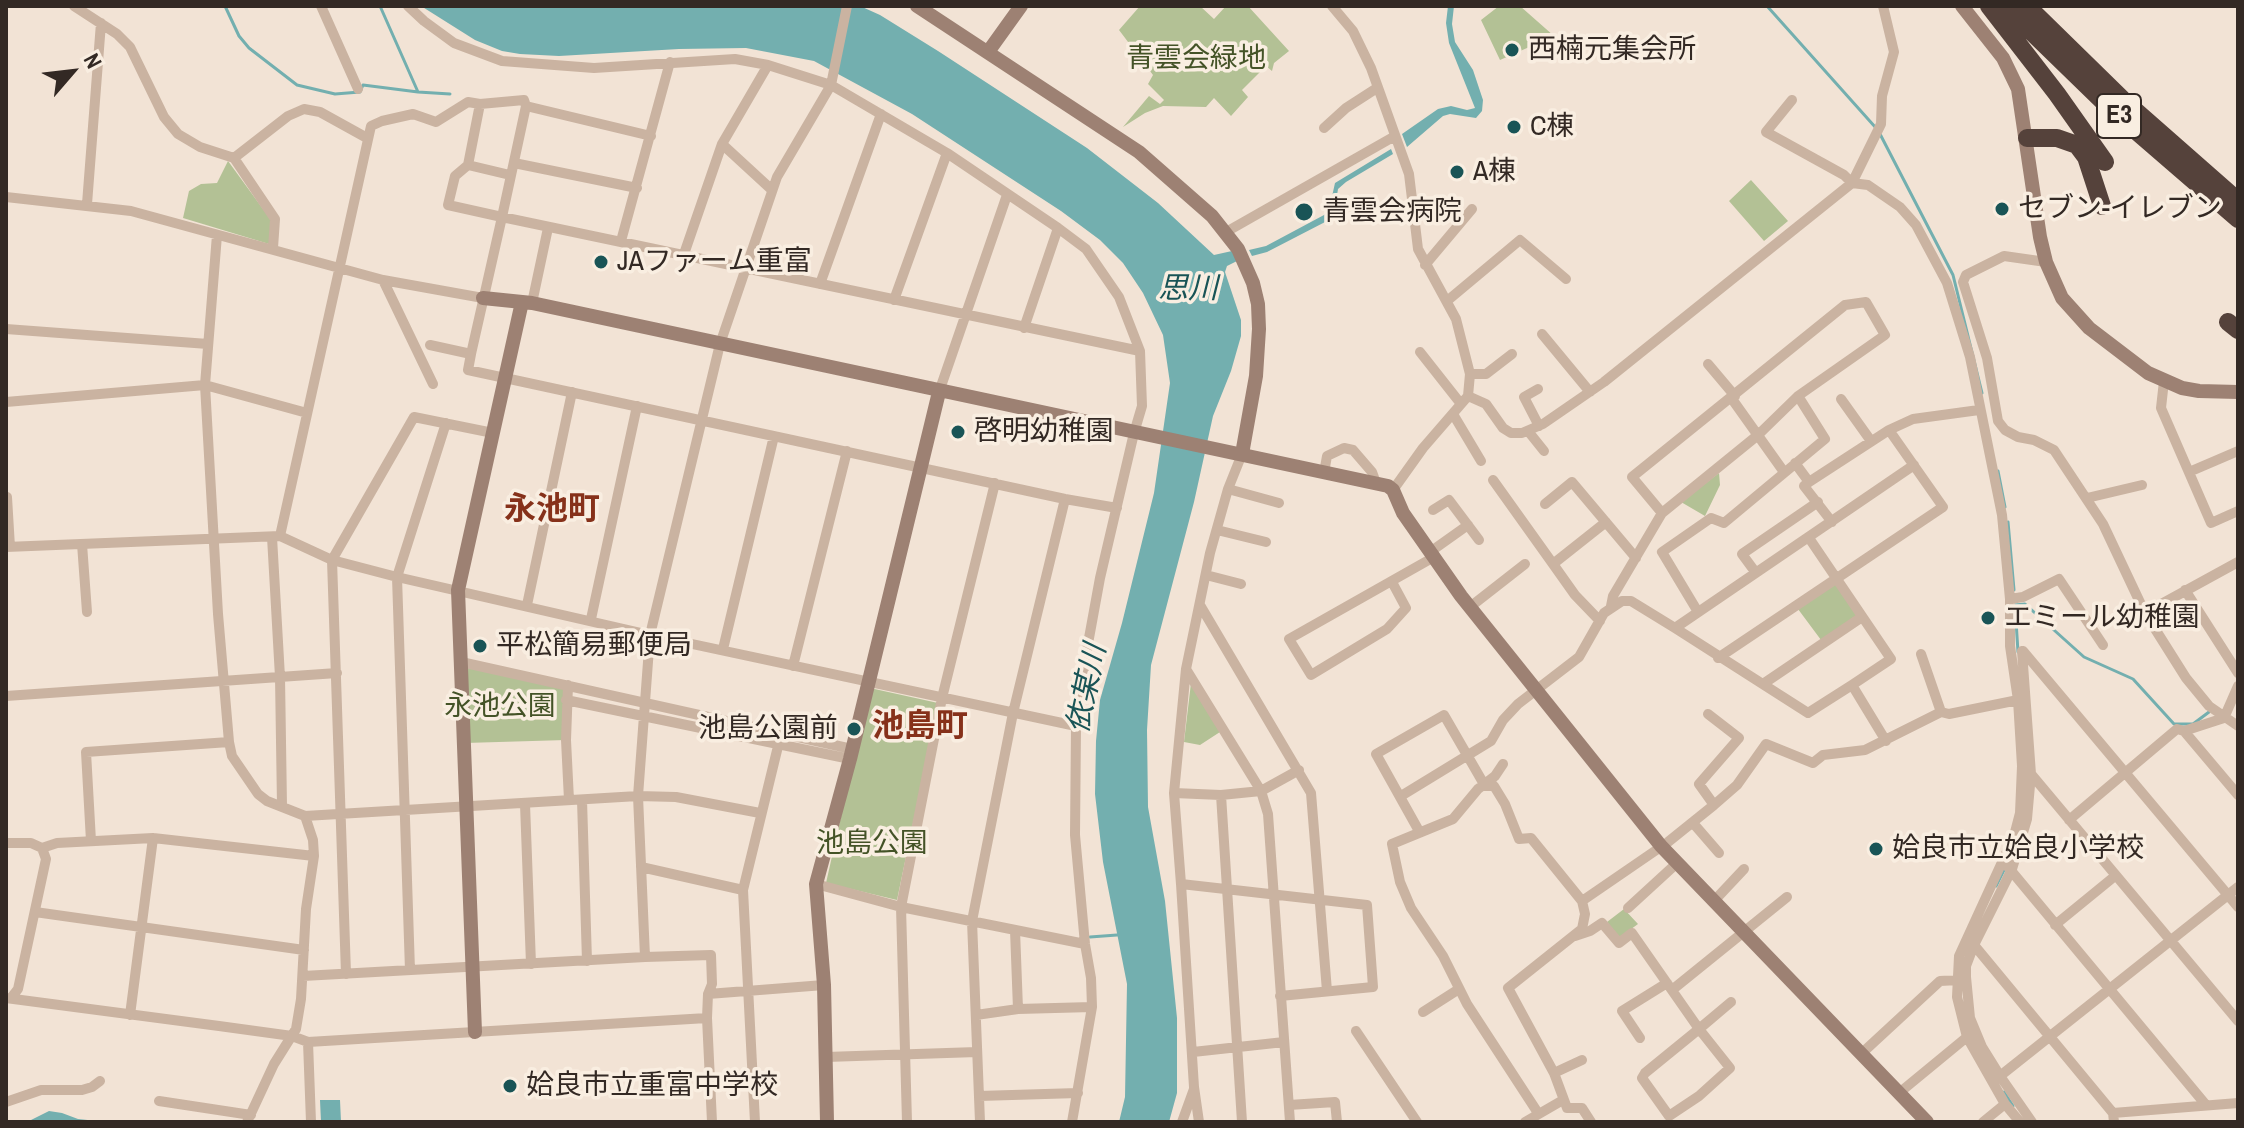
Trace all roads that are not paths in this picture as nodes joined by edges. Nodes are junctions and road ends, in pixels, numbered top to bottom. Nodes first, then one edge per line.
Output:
1 (74, 6) edge
2 (321, 6) edge
3 (408, 6) edge
4 (847, 6) edge
5 (917, 6) edge
6 (1021, 6) edge
7 (1332, 6) edge
8 (1883, 6) edge
9 (1962, 6) edge
10 (1989, 6) edge
11 (2005, 6) edge
12 (2027, 6) edge
13 (101, 23) junction
14 (988, 52) junction
15 (670, 62) junction
16 (768, 65) junction
17 (832, 81) junction
18 (1377, 88) junction
19 (358, 89) dead end
20 (1792, 100) dead end
21 (480, 104) junction
22 (526, 106) junction
23 (881, 114) junction
24 (1324, 128) dead end
25 (651, 136) junction
26 (1395, 136) junction
27 (367, 138) junction
28 (2027, 138) junction
29 (722, 144) junction
30 (947, 153) junction
31 (234, 158) junction
32 (2105, 162) dead end
33 (514, 163) junction
34 (468, 165) junction
35 (510, 175) junction
36 (1852, 183) junction
37 (637, 188) junction
38 (772, 190) junction
39 (1007, 195) junction
40 (6, 197) edge
41 (2238, 201) edge
42 (87, 204) junction
43 (2102, 206) dead end
44 (1472, 209) dead end
45 (502, 217) junction
46 (2238, 219) edge
47 (548, 228) junction
48 (1058, 228) junction
49 (1226, 232) junction
50 (217, 235) junction
51 (621, 241) junction
52 (273, 248) junction
53 (684, 254) junction
54 (2046, 262) junction
55 (1425, 265) junction
56 (339, 267) junction
57 (745, 269) junction
58 (1566, 279) dead end
59 (383, 280) junction
60 (1963, 282) junction
61 (1947, 283) junction
62 (820, 284) junction
63 (483, 298) junction
64 (894, 300) junction
65 (1447, 301) junction
66 (527, 302) junction
67 (965, 316) junction
68 (1024, 328) junction
69 (6, 329) edge
70 (1542, 334) dead end
71 (208, 344) junction
72 (720, 344) junction
73 (430, 345) dead end
74 (1140, 351) junction
75 (1420, 352) dead end
76 (471, 354) junction
77 (1512, 354) dead end
78 (1708, 364) dead end
79 (1470, 374) junction
80 (507, 377) junction
81 (2164, 381) junction
82 (433, 384) dead end
83 (205, 385) junction
84 (1538, 389) dead end
85 (572, 392) junction
86 (939, 392) junction
87 (1590, 392) junction
88 (2238, 392) edge
89 (1798, 396) junction
90 (1733, 397) junction
91 (1841, 399) dead end
92 (1465, 400) junction
93 (6, 402) edge
94 (637, 406) junction
95 (1979, 410) junction
96 (307, 413) junction
97 (1453, 414) junction
98 (702, 418) junction
99 (446, 423) junction
100 (1539, 426) junction
101 (1889, 430) junction
102 (1528, 431) junction
103 (493, 433) junction
104 (1137, 433) junction
105 (1758, 435) junction
106 (774, 436) junction
107 (1871, 441) junction
108 (847, 451) junction
109 (1544, 451) dead end
110 (2238, 451) edge
111 (1236, 454) junction
112 (1481, 461) dead end
113 (1795, 463) junction
114 (1914, 465) junction
115 (923, 468) junction
116 (1784, 472) junction
117 (2189, 472) junction
118 (1324, 473) junction
119 (1493, 480) dead end
120 (1809, 482) junction
121 (995, 483) junction
122 (1376, 483) junction
123 (2142, 485) dead end
124 (1228, 489) junction
125 (1393, 490) junction
126 (7, 497) edge
127 (2087, 498) junction
128 (1065, 499) junction
129 (1818, 502) junction
130 (1279, 503) dead end
131 (1545, 504) dead end
132 (1117, 508) junction
133 (1433, 510) dead end
134 (2238, 511) edge
135 (1662, 513) junction
136 (1606, 522) junction
137 (1832, 522) junction
138 (1468, 525) junction
139 (1217, 530) junction
140 (276, 537) junction
141 (1809, 538) junction
142 (213, 539) junction
143 (1479, 540) dead end
144 (1266, 542) dead end
145 (82, 544) junction
146 (8, 547) edge
147 (1432, 555) junction
148 (1636, 558) junction
149 (332, 560) junction
150 (1525, 564) dead end
151 (1553, 564) junction
152 (2236, 567) edge
153 (1756, 573) junction
154 (1206, 575) junction
155 (397, 577) junction
156 (1836, 577) junction
157 (1392, 582) junction
158 (1241, 584) dead end
159 (458, 590) junction
160 (2185, 590) junction
161 (2010, 599) junction
162 (527, 605) junction
163 (1200, 605) junction
164 (1611, 606) junction
165 (1470, 607) junction
166 (87, 612) dead end
167 (1698, 612) junction
168 (2145, 613) junction
169 (1862, 617) junction
170 (591, 619) junction
171 (1600, 621) junction
172 (1675, 628) junction
173 (650, 635) junction
174 (2103, 645) dead end
175 (2010, 646) junction
176 (723, 649) junction
177 (2022, 651) junction
178 (1921, 654) dead end
179 (1718, 658) junction
180 (461, 662) junction
181 (793, 666) junction
182 (1186, 669) junction
183 (337, 673) junction
184 (2238, 673) edge
185 (280, 677) junction
186 (867, 681) junction
187 (224, 683) junction
188 (1763, 684) junction
189 (568, 685) junction
190 (1852, 685) junction
191 (2238, 686) edge
192 (1537, 690) junction
193 (6, 696) edge
194 (942, 698) junction
195 (566, 700) junction
196 (2018, 700) junction
197 (646, 703) junction
198 (1941, 712) junction
199 (1013, 713) junction
200 (1708, 714) dead end
201 (645, 716) junction
202 (2224, 718) junction
203 (1076, 726) junction
204 (2238, 726) edge
205 (2184, 731) junction
206 (780, 738) junction
207 (1886, 741) junction
208 (229, 742) junction
209 (851, 754) junction
210 (1467, 754) junction
211 (1503, 764) dead end
212 (1299, 770) junction
213 (2125, 773) junction
214 (2031, 774) junction
215 (1485, 786) junction
216 (1261, 791) junction
217 (1174, 793) junction
218 (1221, 795) junction
219 (2238, 795) edge
220 (638, 796) junction
221 (1401, 796) junction
222 (569, 800) junction
223 (582, 800) junction
224 (525, 804) junction
225 (1714, 805) junction
226 (282, 806) junction
227 (465, 807) junction
228 (405, 810) junction
229 (342, 813) junction
230 (760, 813) junction
231 (305, 816) junction
232 (2069, 820) junction
233 (1693, 823) junction
234 (1419, 831) junction
235 (153, 838) junction
236 (91, 841) junction
237 (6, 843) edge
238 (1661, 846) junction
239 (42, 848) junction
240 (1719, 853) dead end
241 (314, 856) junction
242 (1676, 864) junction
243 (641, 867) junction
244 (2007, 867) junction
245 (1744, 869) dead end
246 (2115, 876) junction
247 (816, 884) junction
248 (1181, 884) junction
249 (2238, 887) edge
250 (743, 890) junction
251 (1226, 890) junction
252 (1275, 895) junction
253 (2228, 895) junction
254 (1787, 897) dead end
255 (1321, 900) junction
256 (1582, 901) junction
257 (1713, 902) junction
258 (901, 907) junction
259 (2238, 907) edge
260 (1628, 908) dead end
261 (35, 912) junction
262 (972, 921) junction
263 (2055, 925) junction
264 (140, 929) junction
265 (1015, 930) junction
266 (1744, 932) junction
267 (1574, 936) junction
268 (2170, 942) junction
269 (1085, 944) junction
270 (1974, 945) junction
271 (304, 950) junction
272 (645, 957) junction
273 (587, 961) junction
274 (531, 964) junction
275 (473, 967) junction
276 (410, 970) junction
277 (346, 974) junction
278 (303, 976) junction
279 (1958, 980) junction
280 (824, 985) junction
281 (1670, 986) junction
282 (1459, 989) junction
283 (2110, 990) junction
284 (748, 991) junction
285 (1327, 991) junction
286 (708, 994) junction
287 (1280, 996) junction
288 (9, 998) edge
289 (1731, 1002) dead end
290 (1092, 1007) junction
291 (1018, 1009) junction
292 (1423, 1012) dead end
293 (130, 1015) junction
294 (976, 1015) junction
295 (707, 1018) junction
296 (2238, 1021) edge
297 (1699, 1029) junction
298 (1356, 1031) dead end
299 (475, 1032) junction
300 (292, 1036) junction
301 (1967, 1037) junction
302 (1640, 1038) dead end
303 (2049, 1038) junction
304 (308, 1042) junction
305 (1284, 1042) junction
306 (1237, 1048) junction
307 (977, 1052) junction
308 (1193, 1052) junction
309 (1861, 1054) junction
310 (904, 1055) junction
311 (826, 1057) junction
312 (1582, 1060) dead end
313 (1554, 1073) junction
314 (2000, 1076) junction
315 (100, 1081) dead end
316 (1194, 1087) junction
317 (1078, 1093) junction
318 (1899, 1093) junction
319 (979, 1096) junction
320 (1563, 1100) junction
321 (159, 1101) dead end
322 (6, 1102) edge
323 (2238, 1103) edge
324 (2005, 1104) junction
325 (1289, 1105) junction
326 (2206, 1105) junction
327 (1538, 1113) junction
328 (2114, 1118) edge
329 (249, 1119) edge
330 (311, 1122) edge
331 (712, 1122) edge
332 (755, 1122) edge
333 (827, 1122) edge
334 (907, 1122) edge
335 (980, 1122) edge
336 (1072, 1122) edge
337 (1182, 1122) edge
338 (1199, 1122) edge
339 (1242, 1122) edge
340 (1290, 1122) edge
341 (1337, 1122) edge
342 (1417, 1122) edge
343 (1525, 1122) edge
344 (1591, 1122) edge
345 (1927, 1122) edge
346 (1983, 1122) edge
347 (2020, 1122) edge
348 (2032, 1122) edge

1 - 13 street
2 - 19 street
3 - 15 street
4 - 17 street
5 - 14 street
6 - 14 street
7 - 18 street
8 - 36 street
9 - 28 street
10 - 32 highway
11 - 46 highway, E3
12 - 41 highway, E3
13 - 31 street
13 - 42 street
14 - 49 street
15 - 16 street
15 - 25 street
16 - 17 street
16 - 29 street
17 - 23 street
17 - 38 street
18 - 24 street
18 - 26 street
20 - 36 street
21 - 22 street
21 - 27 street
21 - 34 street
22 - 25 street
22 - 33 street
23 - 30 street
23 - 62 street
25 - 37 street
26 - 49 street
26 - 55 street
27 - 31 street
27 - 56 street
28 - 43 highway
28 - 54 street
29 - 38 street
29 - 53 street
30 - 39 street
30 - 64 street
31 - 52 street
33 - 35 street
33 - 37 street
34 - 35 street
34 - 45 street
35 - 45 street
36 - 61 street
36 - 87 street
37 - 51 street
38 - 57 street
39 - 48 street
39 - 67 street
40 - 42 street
42 - 50 street
44 - 55 street
45 - 47 street
45 - 63 street
47 - 51 street
47 - 66 street
48 - 68 street
48 - 74 street
49 - 111 street
50 - 52 street
50 - 71 street
51 - 53 street
52 - 56 street
53 - 57 street
54 - 60 street
54 - 81 street
55 - 65 street
56 - 59 street
56 - 96 street
57 - 62 street
57 - 72 street
58 - 65 street
59 - 63 street
59 - 82 street
60 - 61 street
60 - 127 street
61 - 95 street
62 - 64 street
63 - 66 street
63 - 76 street
64 - 67 street
65 - 79 street
66 - 72 street
66 - 80 street
67 - 68 street
67 - 86 street
68 - 74 street
69 - 71 street
70 - 87 street
71 - 83 street
72 - 86 street
72 - 98 street
73 - 76 street
74 - 104 street
75 - 92 street
76 - 80 street
77 - 79 street
78 - 90 street
79 - 92 street
80 - 85 street
80 - 103 street
81 - 88 street
81 - 117 street
83 - 93 street
83 - 96 street
83 - 142 street
84 - 100 street
85 - 94 street
85 - 162 street
86 - 104 street
86 - 115 street
87 - 100 street
89 - 90 street
89 - 105 street
89 - 113 street
90 - 105 street
90 - 135 street
91 - 107 street
92 - 97 street
92 - 102 street
94 - 98 street
94 - 170 street
95 - 101 street
95 - 161 street
96 - 140 street
97 - 112 street
97 - 125 street
98 - 106 street
98 - 173 street
99 - 103 street
99 - 149 street
99 - 155 street
100 - 102 street
101 - 107 street
101 - 114 street
102 - 109 street
103 - 159 street
104 - 111 street
104 - 132 street
105 - 116 street
105 - 135 street
106 - 108 street
106 - 176 street
107 - 120 street
108 - 115 street
108 - 181 street
110 - 117 street
111 - 118 street
111 - 124 street
113 - 116 street
113 - 120 street
114 - 137 street
114 - 156 street
115 - 121 street
115 - 186 street
116 - 167 street
117 - 134 street
118 - 122 street
118 - 122 street
119 - 151 street
120 - 129 street
121 - 128 street
121 - 194 street
122 - 125 street
123 - 127 street
124 - 130 street
124 - 139 street
125 - 147 street
126 - 146 street
127 - 168 street
128 - 132 street
128 - 199 street
129 - 137 street
129 - 153 street
131 - 136 street
132 - 203 street
133 - 138 street
135 - 148 street
136 - 148 street
136 - 151 street
137 - 141 street
138 - 143 street
138 - 147 street
139 - 144 street
139 - 154 street
140 - 142 street
140 - 149 street
140 - 185 street
141 - 153 street
141 - 156 street
142 - 145 street
142 - 187 street
145 - 146 street
145 - 166 street
147 - 157 street
147 - 165 street
148 - 164 street
149 - 155 street
149 - 183 street
150 - 165 street
151 - 171 street
152 - 160 street
153 - 167 street
154 - 158 street
154 - 163 street
155 - 159 street
155 - 228 street
156 - 169 street
156 - 179 street
157 - 157 street
159 - 162 street
159 - 180 street
160 - 168 street
160 - 184 street
161 - 174 street
161 - 175 street
162 - 170 street
163 - 182 street
163 - 212 street
164 - 171 street
164 - 172 street
165 - 192 street
167 - 172 street
168 - 202 street
169 - 188 street
169 - 190 street
170 - 173 street
171 - 192 street
172 - 179 street
173 - 176 street
173 - 197 street
175 - 177 street
175 - 196 street
176 - 181 street
177 - 213 street
177 - 214 street
178 - 198 street
179 - 188 street
180 - 189 street
180 - 227 street
181 - 186 street
182 - 216 street
182 - 217 street
183 - 185 street
183 - 229 street
185 - 187 street
185 - 226 street
186 - 194 street
186 - 209 street
187 - 193 street
187 - 208 street
188 - 190 street
189 - 195 street
189 - 197 street
190 - 207 street
191 - 202 street
192 - 210 street
192 - 238 street
194 - 199 street
194 - 258 street
195 - 201 street
195 - 222 street
196 - 198 street
196 - 244 street
197 - 201 street
197 - 206 street
198 - 207 street
199 - 203 street
199 - 262 street
200 - 225 street
201 - 206 street
201 - 220 street
202 - 204 street
202 - 205 street
203 - 269 street
205 - 213 street
205 - 219 street
206 - 209 street
206 - 230 street
207 - 225 street
208 - 226 street
208 - 236 street
209 - 247 street
210 - 215 street
210 - 221 street
210 - 221 street
211 - 215 street
212 - 216 street
212 - 255 street
213 - 232 street
213 - 253 street
214 - 232 street
214 - 244 street
215 - 234 street
215 - 256 street
216 - 218 street
216 - 252 street
217 - 218 street
217 - 248 street
218 - 251 street
220 - 223 street
220 - 230 street
220 - 243 street
221 - 234 street
222 - 223 street
222 - 224 street
223 - 273 street
224 - 227 street
224 - 274 street
225 - 233 street
226 - 231 street
227 - 228 street
227 - 275 street
228 - 229 street
228 - 276 street
229 - 231 street
229 - 277 street
230 - 250 street
231 - 241 street
232 - 246 street
233 - 238 street
233 - 240 street
234 - 282 street
235 - 236 street
235 - 241 street
235 - 264 street
236 - 239 street
237 - 239 street
238 - 242 street
238 - 256 street
239 - 261 street
241 - 271 street
242 - 257 street
242 - 260 street
243 - 250 street
243 - 272 street
244 - 263 street
244 - 270 street
244 - 279 street
245 - 257 street
246 - 263 street
246 - 268 street
247 - 258 street
247 - 280 street
248 - 251 street
248 - 308 street
249 - 253 street
250 - 284 street
251 - 252 street
251 - 306 street
252 - 255 street
252 - 287 street
253 - 259 street
253 - 268 street
254 - 266 street
255 - 285 street
255 - 285 street
256 - 267 street
257 - 266 street
258 - 262 street
258 - 310 street
261 - 264 street
261 - 288 street
262 - 265 street
262 - 294 street
263 - 283 street
264 - 271 street
264 - 293 street
265 - 269 street
265 - 291 street
266 - 281 street
266 - 309 street
267 - 281 street
267 - 313 street
268 - 283 street
268 - 296 street
269 - 290 street
270 - 303 street
270 - 314 street
271 - 278 street
272 - 273 street
272 - 286 street
273 - 274 street
274 - 275 street
275 - 276 street
275 - 299 street
276 - 277 street
277 - 278 street
278 - 300 street
279 - 301 street
279 - 309 street
280 - 284 street
280 - 311 street
281 - 297 street
281 - 302 street
282 - 292 street
282 - 327 street
283 - 303 street
283 - 326 street
284 - 286 street
284 - 332 street
285 - 287 street
286 - 295 street
287 - 305 street
288 - 293 street
289 - 297 street
290 - 291 street
290 - 317 street
291 - 294 street
293 - 300 street
294 - 307 street
295 - 299 street
295 - 331 street
297 - 297 street
298 - 342 street
299 - 304 street
300 - 304 street
300 - 329 street
301 - 318 street
301 - 324 street
303 - 314 street
303 - 328 street
304 - 330 street
305 - 306 street
305 - 325 street
306 - 308 street
306 - 339 street
307 - 310 street
307 - 319 street
308 - 316 street
309 - 318 street
310 - 311 street
310 - 334 street
311 - 333 street
312 - 313 street
313 - 320 street
314 - 348 street
315 - 322 street
316 - 337 street
316 - 338 street
317 - 319 street
317 - 336 street
318 - 345 street
319 - 335 street
320 - 327 street
320 - 344 street
321 - 329 street
323 - 326 street
324 - 346 street
324 - 347 street
325 - 340 street
325 - 341 street
326 - 328 street
327 - 343 street

